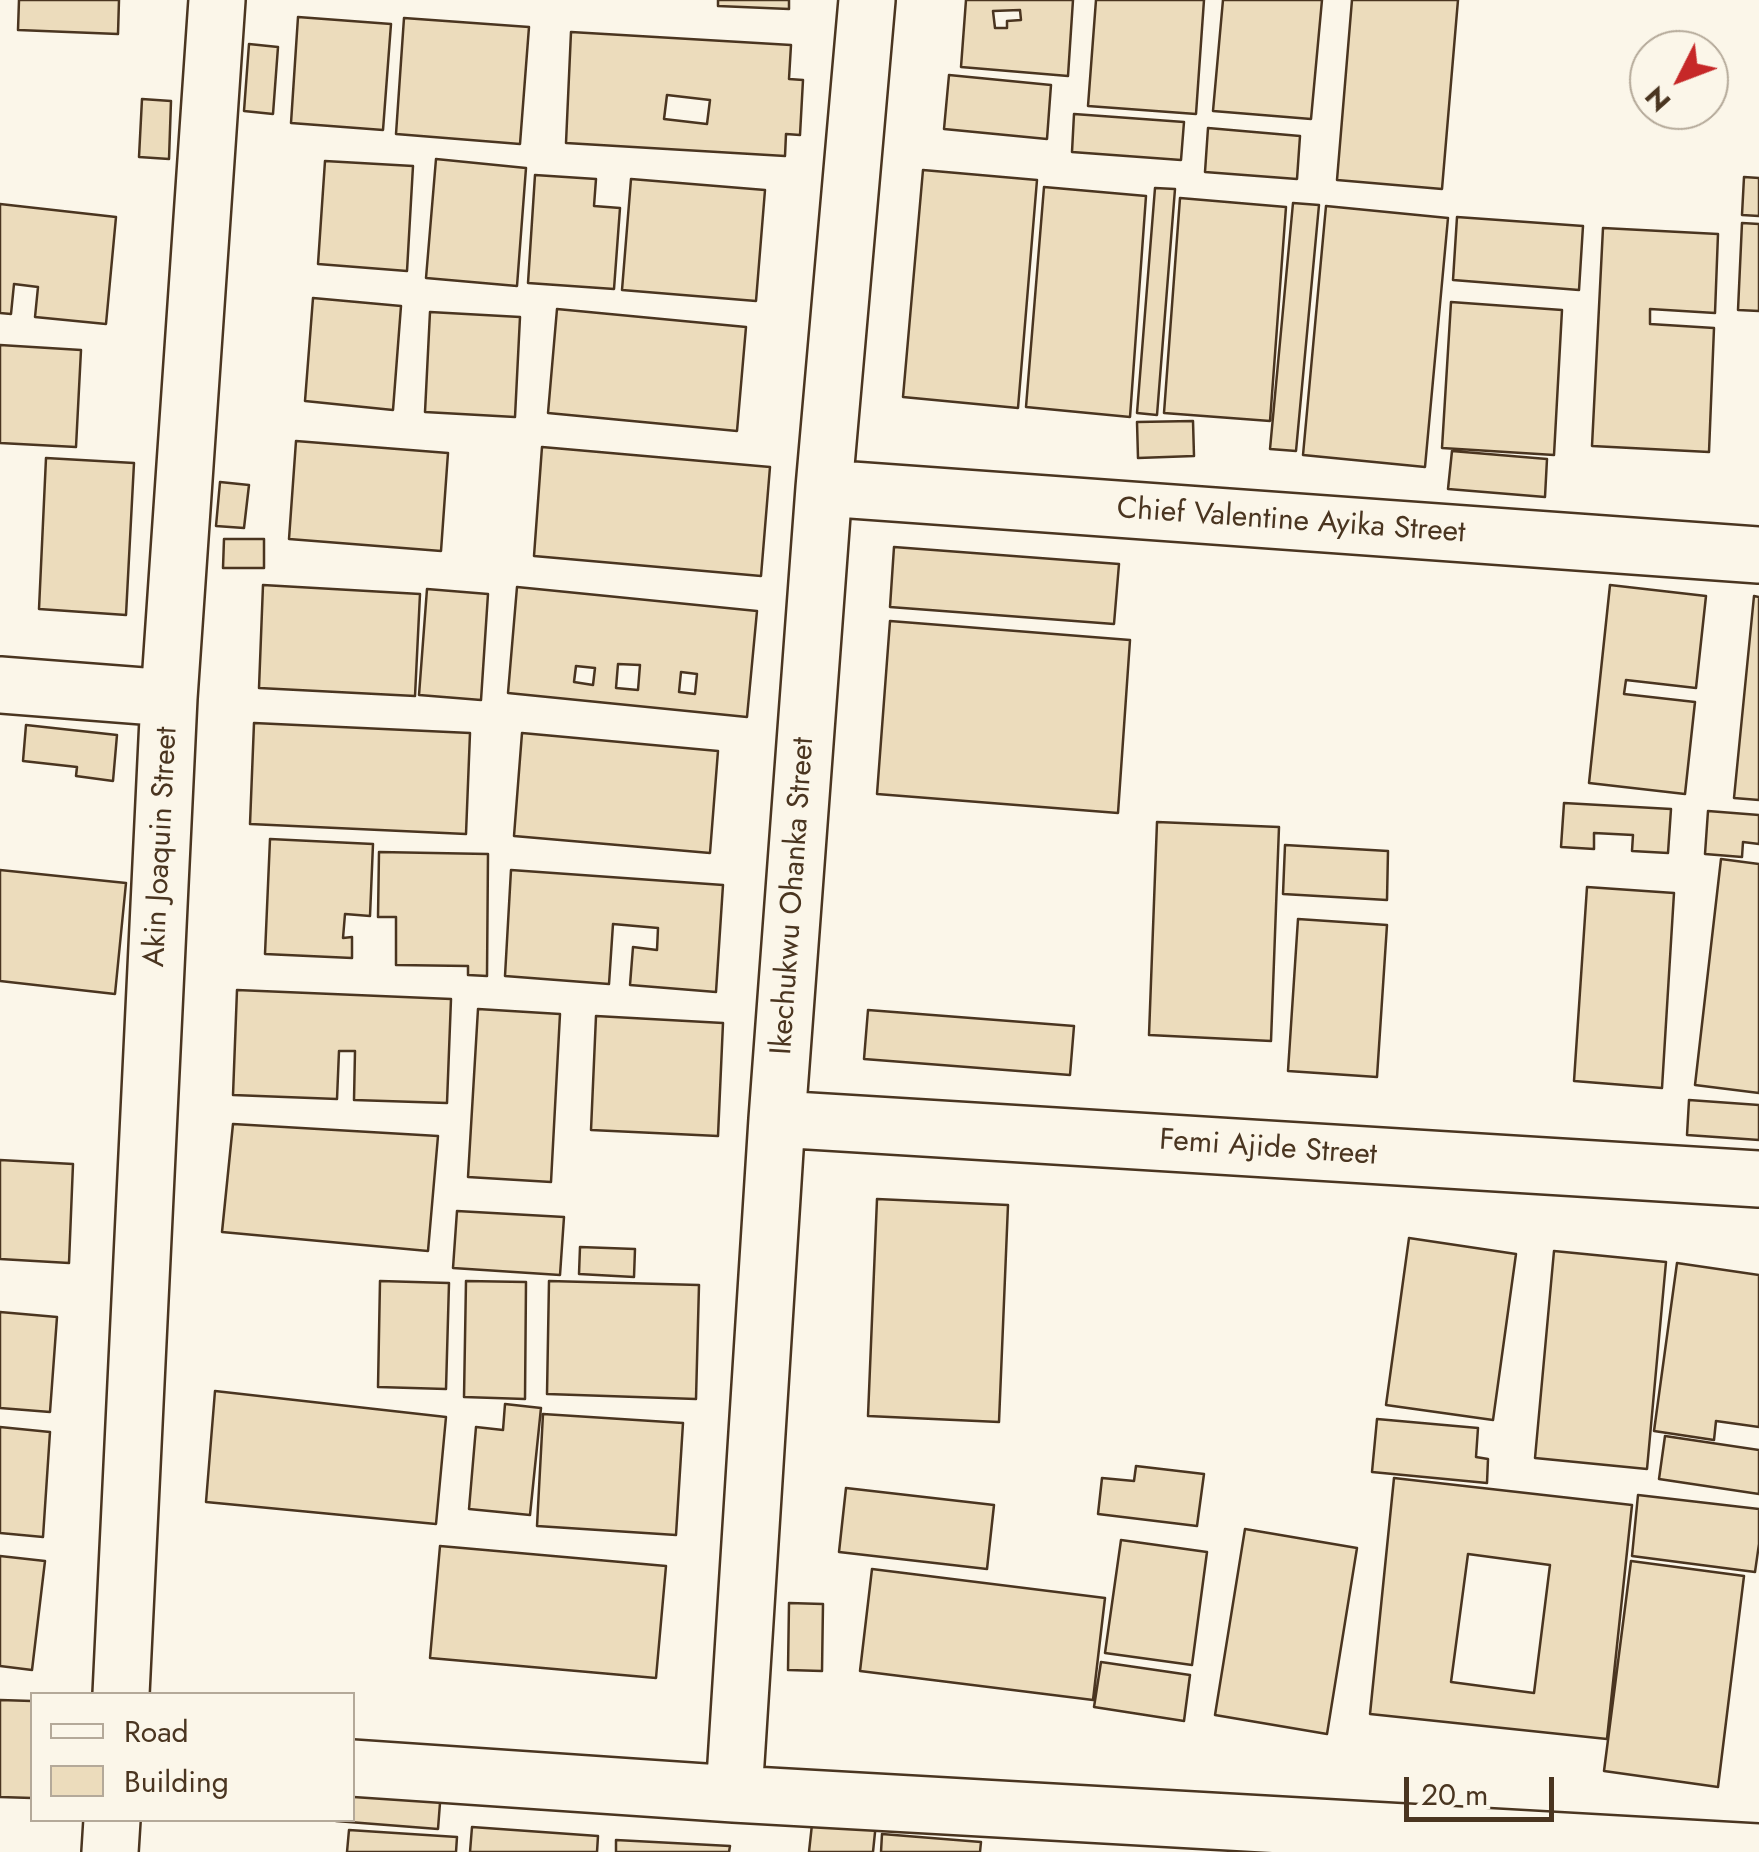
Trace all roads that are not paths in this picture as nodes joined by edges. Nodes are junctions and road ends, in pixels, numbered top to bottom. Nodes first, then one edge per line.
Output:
1 (217, 0) edge
2 (867, 0) edge
3 (824, 488) junction
4 (1759, 555) edge
5 (0, 686) edge
6 (169, 698) junction
7 (777, 1119) junction
8 (1759, 1179) edge
9 (121, 1692) edge
10 (355, 1768) edge
11 (734, 1794) junction
12 (112, 1822) edge
13 (110, 1852) edge
14 (1759, 1852) edge

1 - 6 street, Akin Joaquin Street
2 - 3 street, Ikechukwu Ohanka Street
3 - 4 street, Chief Valentine Ayika Street
3 - 7 street, Ikechukwu Ohanka Street
5 - 6 street
6 - 9 street, Akin Joaquin Street
7 - 8 street, Femi Ajide Street
7 - 11 street, Ikechukwu Ohanka Street
10 - 11 street
11 - 14 street
12 - 13 street

